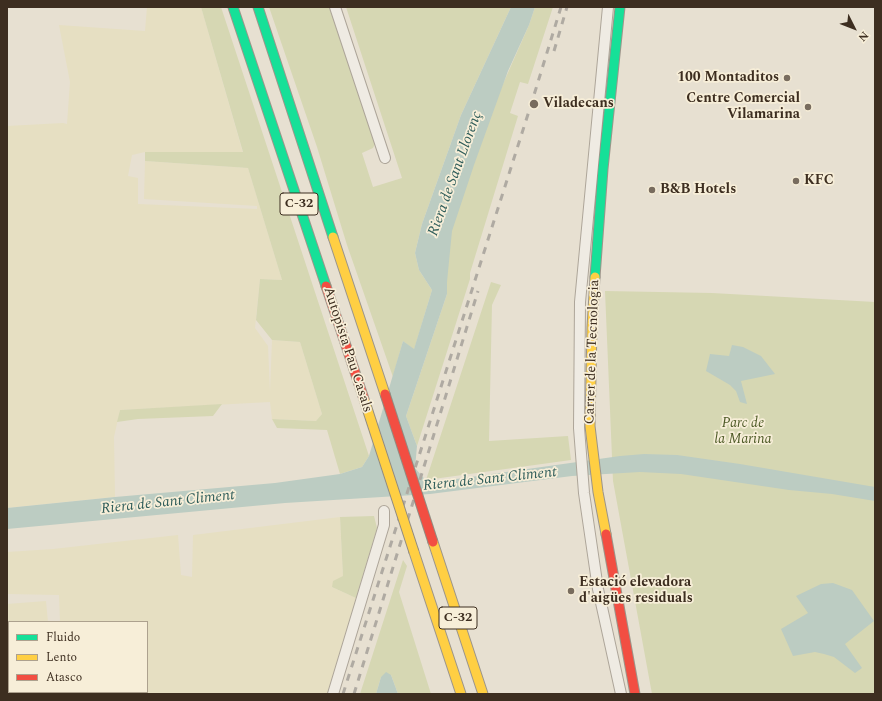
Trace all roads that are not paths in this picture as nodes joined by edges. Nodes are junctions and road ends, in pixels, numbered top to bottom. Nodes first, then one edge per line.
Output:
1 (233, 7) edge
2 (258, 7) edge
3 (335, 7) edge
4 (608, 7) edge
5 (620, 7) edge
6 (385, 158) dead end
7 (384, 511) dead end
8 (333, 694) edge
9 (461, 694) edge
10 (483, 694) edge
11 (620, 694) edge
12 (635, 694) edge

1 - 9 main road, Autopista Pau Casals / C-32, bridge
2 - 10 main road, Autopista Pau Casals / C-32, bridge
3 - 6 street
4 - 11 street, Carrer de la Tecnologia
5 - 12 main road, Carrer de la Tecnologia
7 - 8 street

